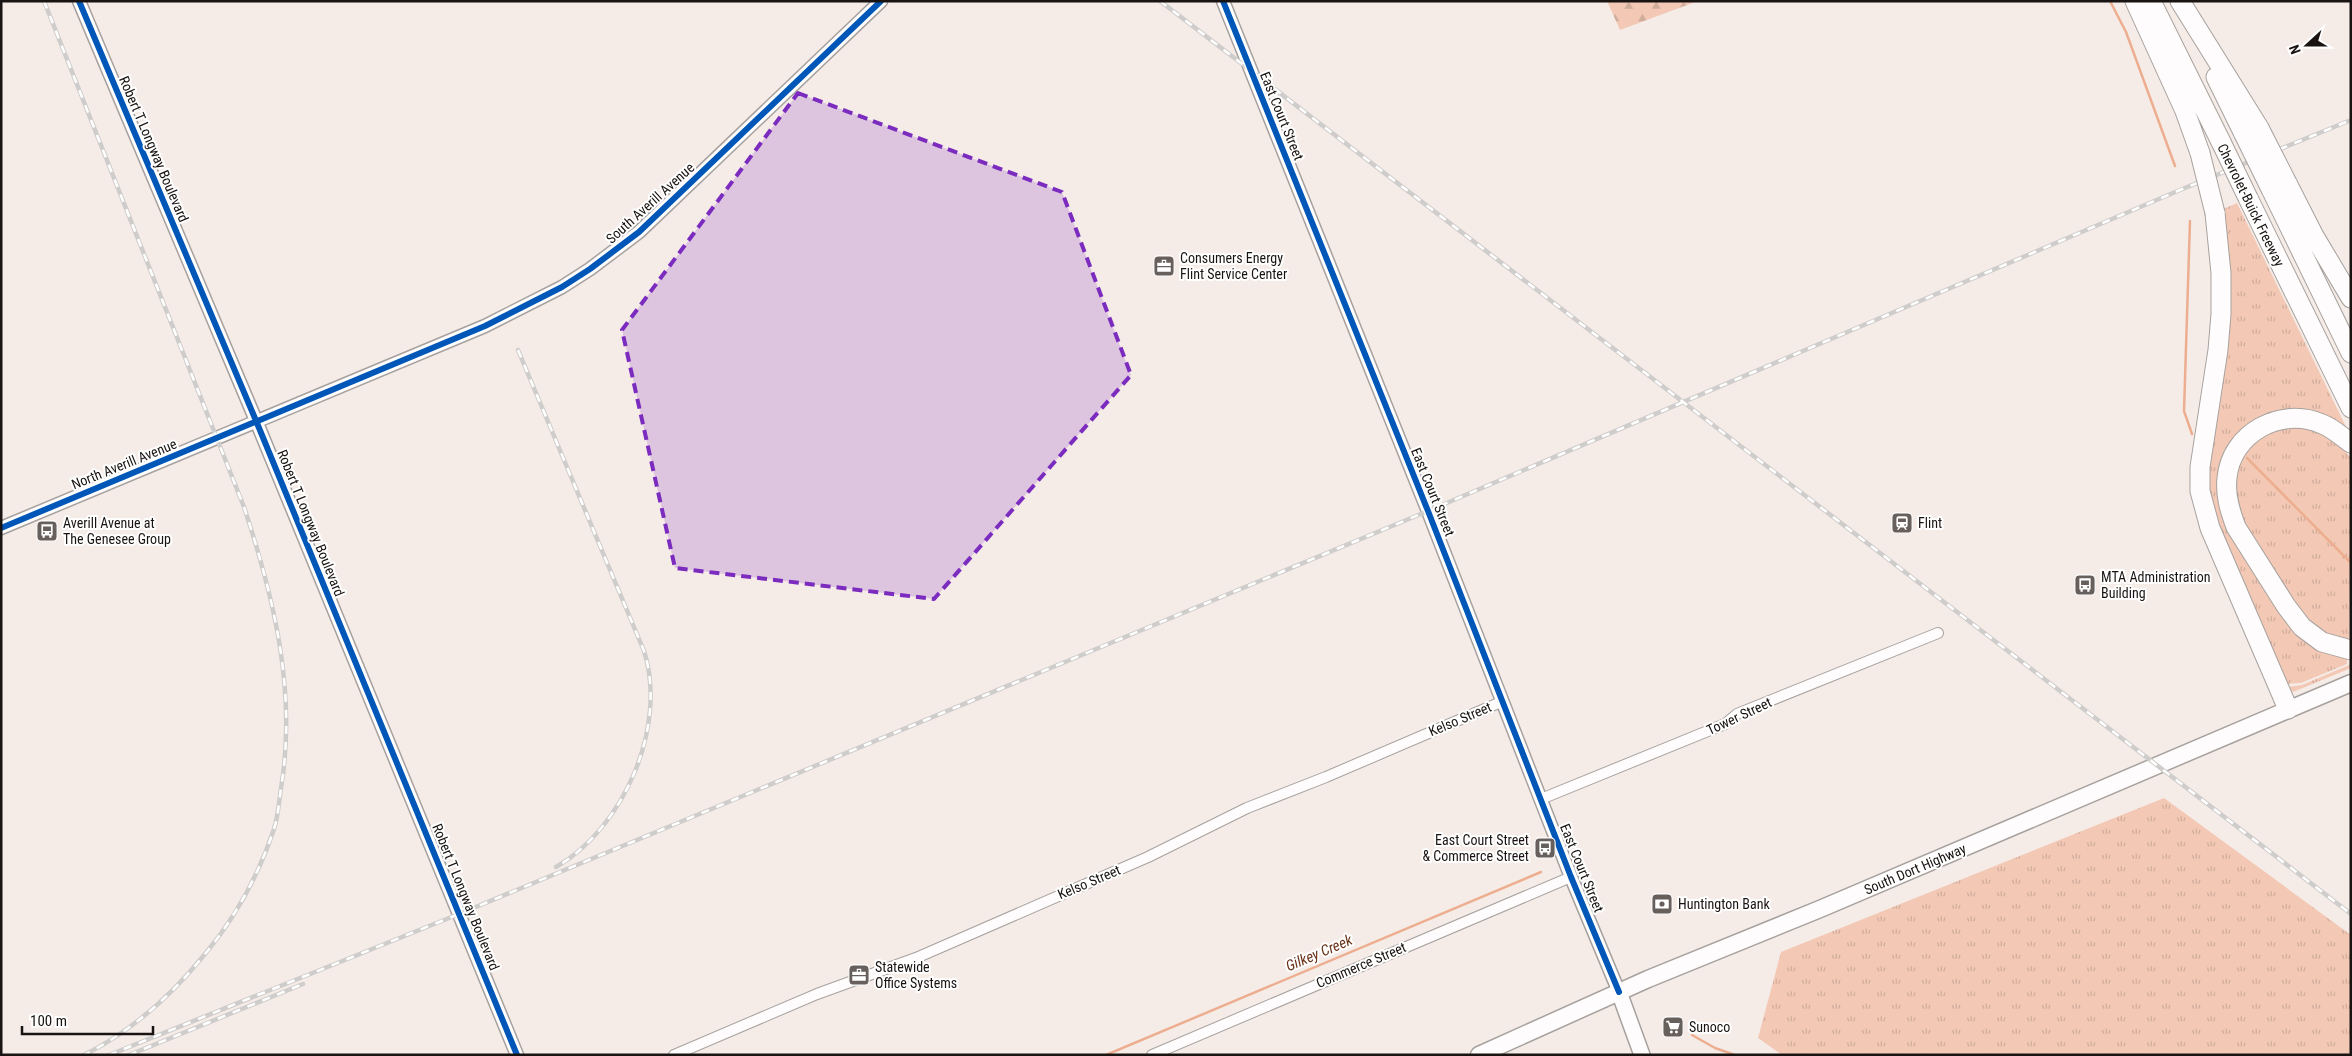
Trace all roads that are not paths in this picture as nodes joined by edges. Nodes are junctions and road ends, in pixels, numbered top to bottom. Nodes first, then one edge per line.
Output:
1 (79, 1) edge
2 (881, 1) edge
3 (1223, 1) edge
4 (2135, 1) edge
5 (2151, 1) edge
6 (2180, 1) edge
7 (2279, 186) junction
8 (2351, 298) edge
9 (2351, 353) edge
10 (2351, 408) edge
11 (257, 422) junction
12 (2351, 443) edge
13 (1, 528) edge
14 (1938, 633) dead end
15 (2351, 650) edge
16 (2351, 683) edge
17 (1501, 702) junction
18 (2288, 709) junction
19 (1541, 799) junction
20 (1571, 877) junction
21 (1619, 992) junction
22 (518, 1055) edge
23 (674, 1055) edge
24 (1152, 1055) edge
25 (1479, 1055) edge
26 (1642, 1055) edge

1 - 11 street, Robert T Longway Boulevard
2 - 11 street, South Averill Avenue
3 - 17 street, East Court Street
4 - 18 highway, bridge
5 - 10 highway, Chevrolet-Buick Freeway, bridge
6 - 7 highway, Chevrolet-Buick Freeway, bridge
7 - 8 highway
7 - 9 highway, Chevrolet-Buick Freeway
11 - 13 street, North Averill Avenue
11 - 22 street, Robert T Longway Boulevard
12 - 15 highway
14 - 19 street, Tower Street
16 - 18 main road, South Dort Highway
17 - 19 street, East Court Street
17 - 23 street, Kelso Street
18 - 21 main road, South Dort Highway
19 - 20 street, East Court Street
20 - 21 street, East Court Street
20 - 24 street, Commerce Street
21 - 25 main road, South Dort Highway
21 - 26 main road, East Court Street

